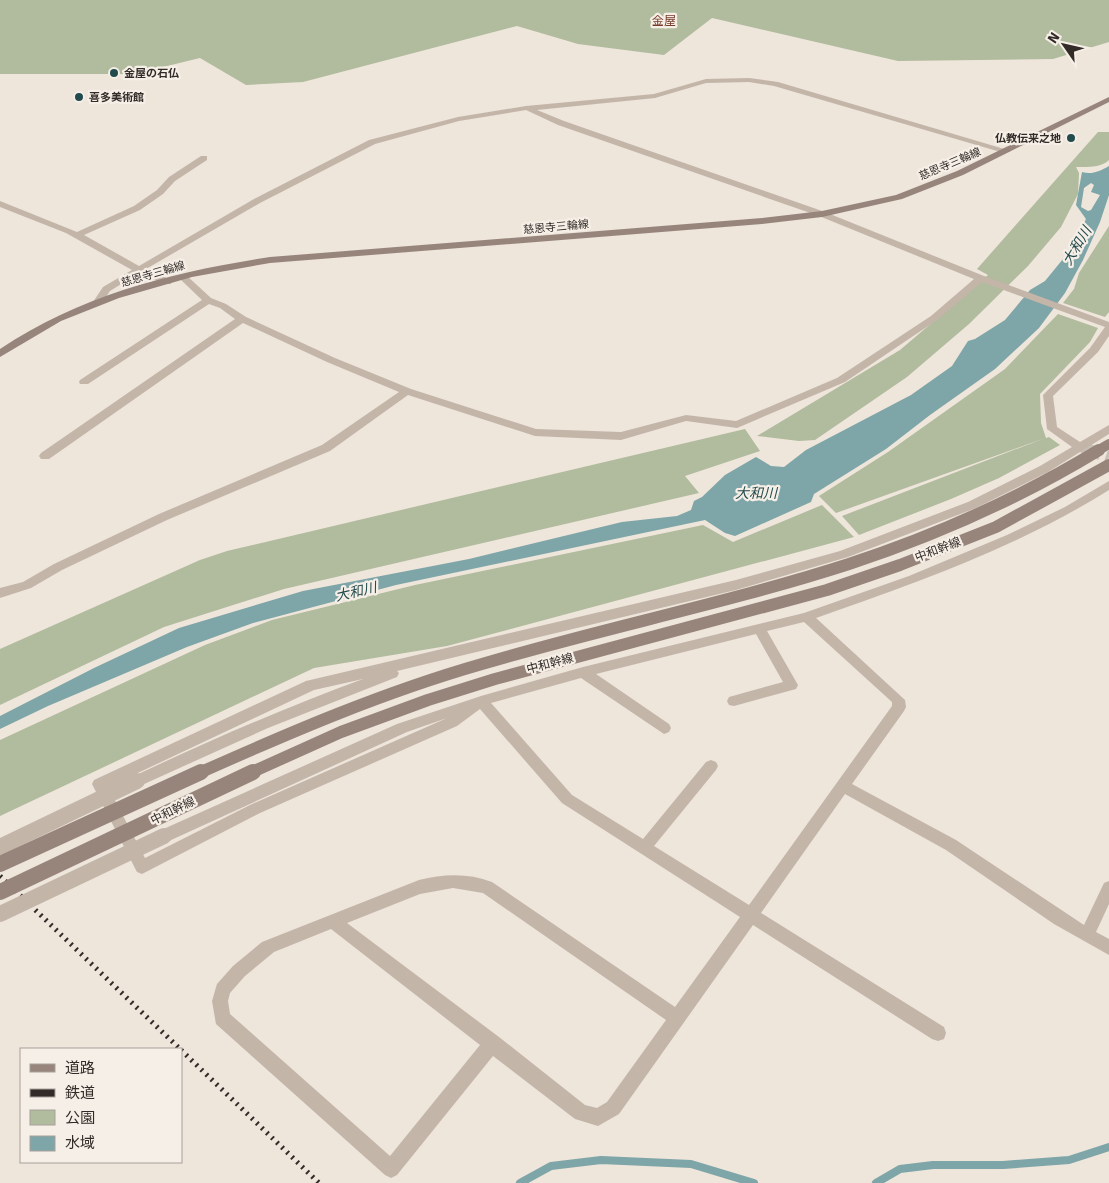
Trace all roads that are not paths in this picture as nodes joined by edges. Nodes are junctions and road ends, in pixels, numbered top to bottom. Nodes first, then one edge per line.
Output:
1 (1109, 99) edge
2 (526, 108) junction
3 (1007, 150) junction
4 (204, 158) dead end
5 (0, 204) edge
6 (822, 214) junction
7 (78, 235) junction
8 (137, 269) junction
9 (183, 277) junction
10 (981, 278) junction
11 (168, 282) junction
12 (208, 300) junction
13 (98, 302) junction
14 (242, 318) junction
15 (1109, 329) edge
16 (0, 354) edge
17 (84, 382) dead end
18 (407, 390) junction
19 (1109, 429) edge
20 (1109, 444) edge
21 (1080, 447) junction
22 (45, 456) dead end
23 (1109, 465) edge
24 (1109, 485) edge
25 (0, 593) edge
26 (806, 617) junction
27 (759, 629) junction
28 (431, 658) junction
29 (583, 672) junction
30 (482, 701) junction
31 (734, 701) dead end
32 (664, 728) dead end
33 (711, 766) dead end
34 (843, 786) junction
35 (0, 846) edge
36 (644, 848) junction
37 (0, 864) edge
38 (1109, 888) edge
39 (0, 892) edge
40 (0, 914) edge
41 (750, 916) junction
42 (333, 921) junction
43 (1087, 934) junction
44 (1109, 948) edge
45 (677, 1018) junction
46 (938, 1033) dead end
47 (493, 1043) junction

1 - 3 main road, 慈恩寺三輪線
2 - 3 street
2 - 6 street
2 - 8 street
3 - 6 main road, 慈恩寺三輪線
4 - 7 street
5 - 7 street
6 - 9 main road, 慈恩寺三輪線
6 - 10 street
7 - 8 street
8 - 11 street
8 - 13 street
9 - 11 main road, 慈恩寺三輪線
9 - 12 street
10 - 15 street
10 - 18 street
11 - 13 main road, 慈恩寺三輪線
12 - 14 street
12 - 17 street
13 - 16 main road, 慈恩寺三輪線
14 - 18 street
14 - 22 street
15 - 21 street
18 - 25 street
19 - 21 street
20 - 37 main road, 中和幹線, bridge
21 - 28 street
23 - 39 main road, 中和幹線, bridge
24 - 26 street
26 - 27 street
26 - 34 street
27 - 29 street
27 - 31 street
28 - 30 street
28 - 35 street, bridge
29 - 30 street
29 - 32 street
30 - 36 street
30 - 40 street, bridge
33 - 36 street
34 - 41 street
34 - 43 street
36 - 41 street
38 - 43 street
41 - 45 street
41 - 46 street
42 - 45 street
42 - 47 street
42 - 47 street
43 - 44 street
45 - 47 street

